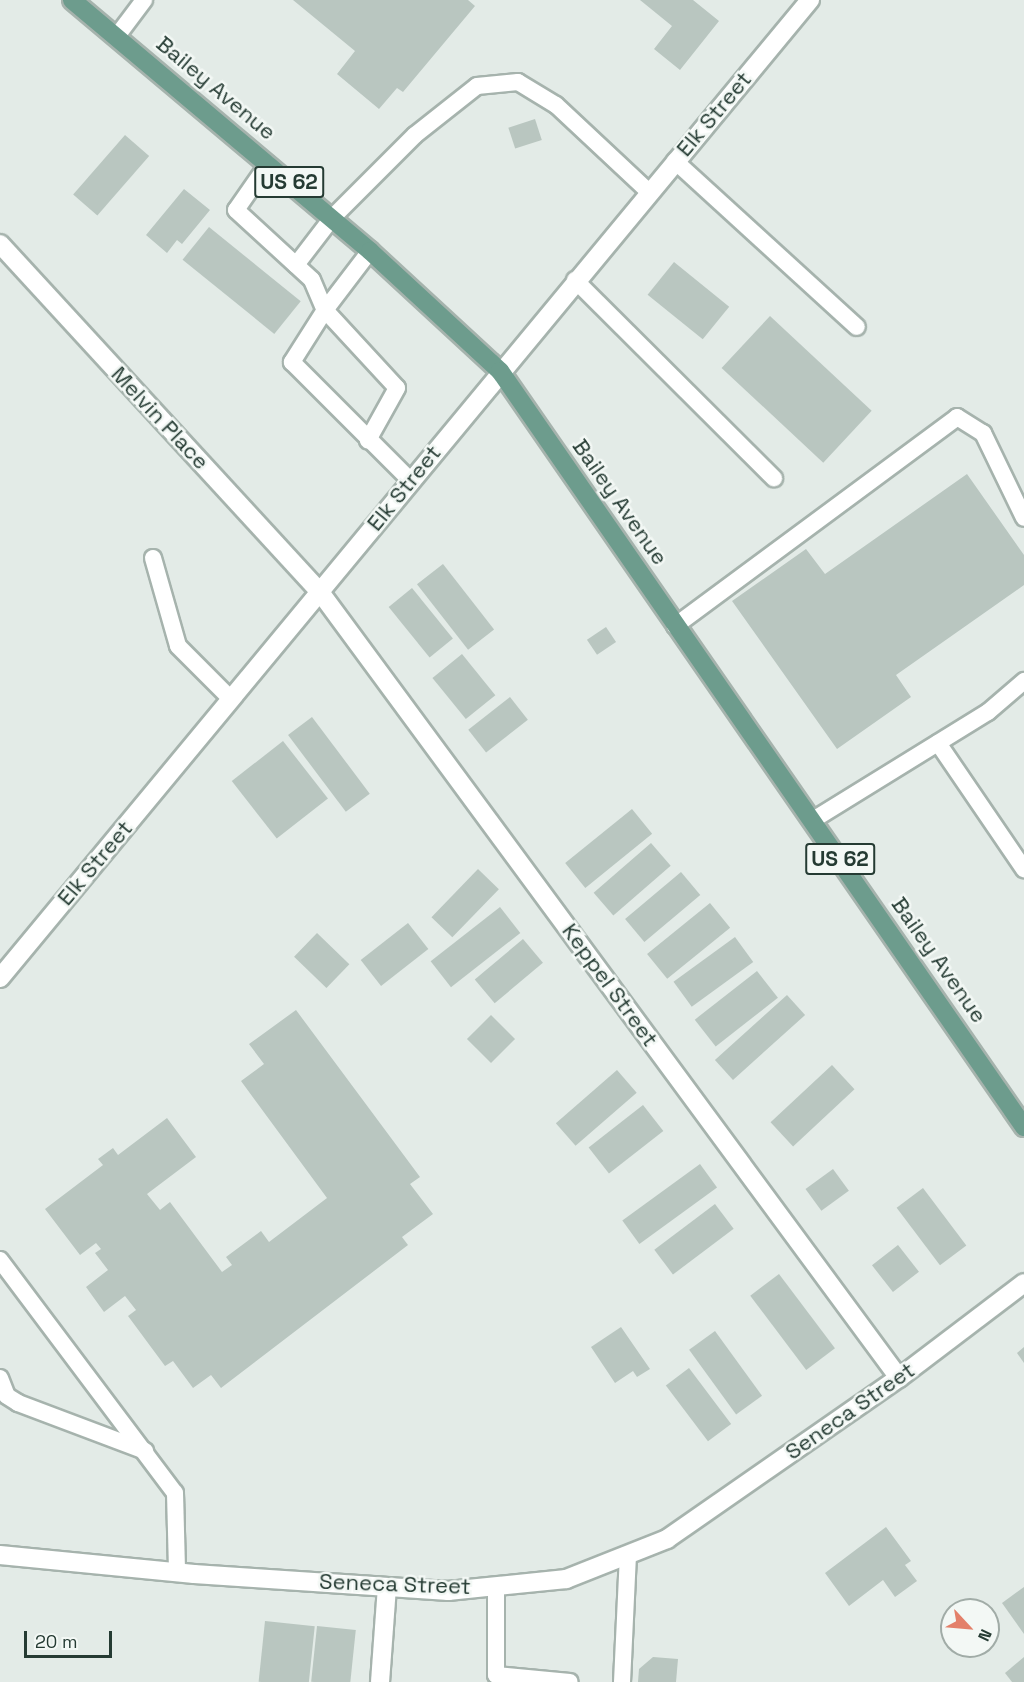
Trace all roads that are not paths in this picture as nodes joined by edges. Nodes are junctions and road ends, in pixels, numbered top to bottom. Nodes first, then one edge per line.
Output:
1 (72, 0) edge
2 (144, 0) edge
3 (810, 0) edge
4 (117, 36) junction
5 (675, 161) junction
6 (268, 164) junction
7 (649, 192) junction
8 (332, 218) junction
9 (0, 244) edge
10 (370, 251) junction
11 (296, 265) junction
12 (575, 280) junction
13 (325, 310) junction
14 (856, 327) dead end
15 (500, 370) junction
16 (368, 440) junction
17 (774, 478) dead end
18 (410, 480) junction
19 (1024, 518) edge
20 (153, 558) dead end
21 (320, 592) junction
22 (675, 626) junction
23 (1024, 681) edge
24 (231, 699) junction
25 (938, 743) junction
26 (813, 820) junction
27 (1024, 869) edge
28 (1, 976) edge
29 (1024, 1127) edge
30 (0, 1260) edge
31 (1024, 1283) edge
32 (0, 1378) edge
33 (899, 1378) junction
34 (145, 1451) junction
35 (628, 1554) junction
36 (0, 1555) edge
37 (177, 1571) junction
38 (496, 1586) junction
39 (387, 1587) junction
40 (380, 1682) edge
41 (570, 1682) edge
42 (622, 1682) edge

1 - 4 main road, Bailey Avenue / US 62
2 - 4 lane
3 - 5 main road, Elk Street
4 - 6 main road, Bailey Avenue / US 62
5 - 7 main road, Elk Street
5 - 14 lane
6 - 8 main road, Bailey Avenue / US 62
6 - 11 lane
7 - 8 lane
7 - 12 main road, Elk Street
8 - 10 main road, Bailey Avenue / US 62
8 - 11 lane
9 - 21 main road, Melvin Place
10 - 13 lane
10 - 15 main road, Bailey Avenue / US 62
11 - 13 lane
12 - 15 main road, Elk Street
12 - 17 lane
13 - 16 lane
13 - 16 lane
15 - 18 main road, Elk Street
15 - 22 main road, Bailey Avenue / US 62
16 - 18 lane
18 - 21 main road, Elk Street
19 - 22 lane
20 - 24 lane
21 - 24 main road, Elk Street
21 - 33 main road, Keppel Street
22 - 26 main road, Bailey Avenue / US 62
23 - 25 lane
24 - 28 main road, Elk Street
25 - 26 lane
25 - 27 lane
26 - 29 main road, Bailey Avenue / US 62
30 - 34 lane
31 - 33 main road, Seneca Street
32 - 34 lane
33 - 35 main road, Seneca Street
34 - 37 lane
35 - 38 main road, Seneca Street
35 - 42 lane
36 - 37 main road, Seneca Street
37 - 39 main road, Seneca Street
38 - 39 main road, Seneca Street
38 - 41 lane
39 - 40 main road

